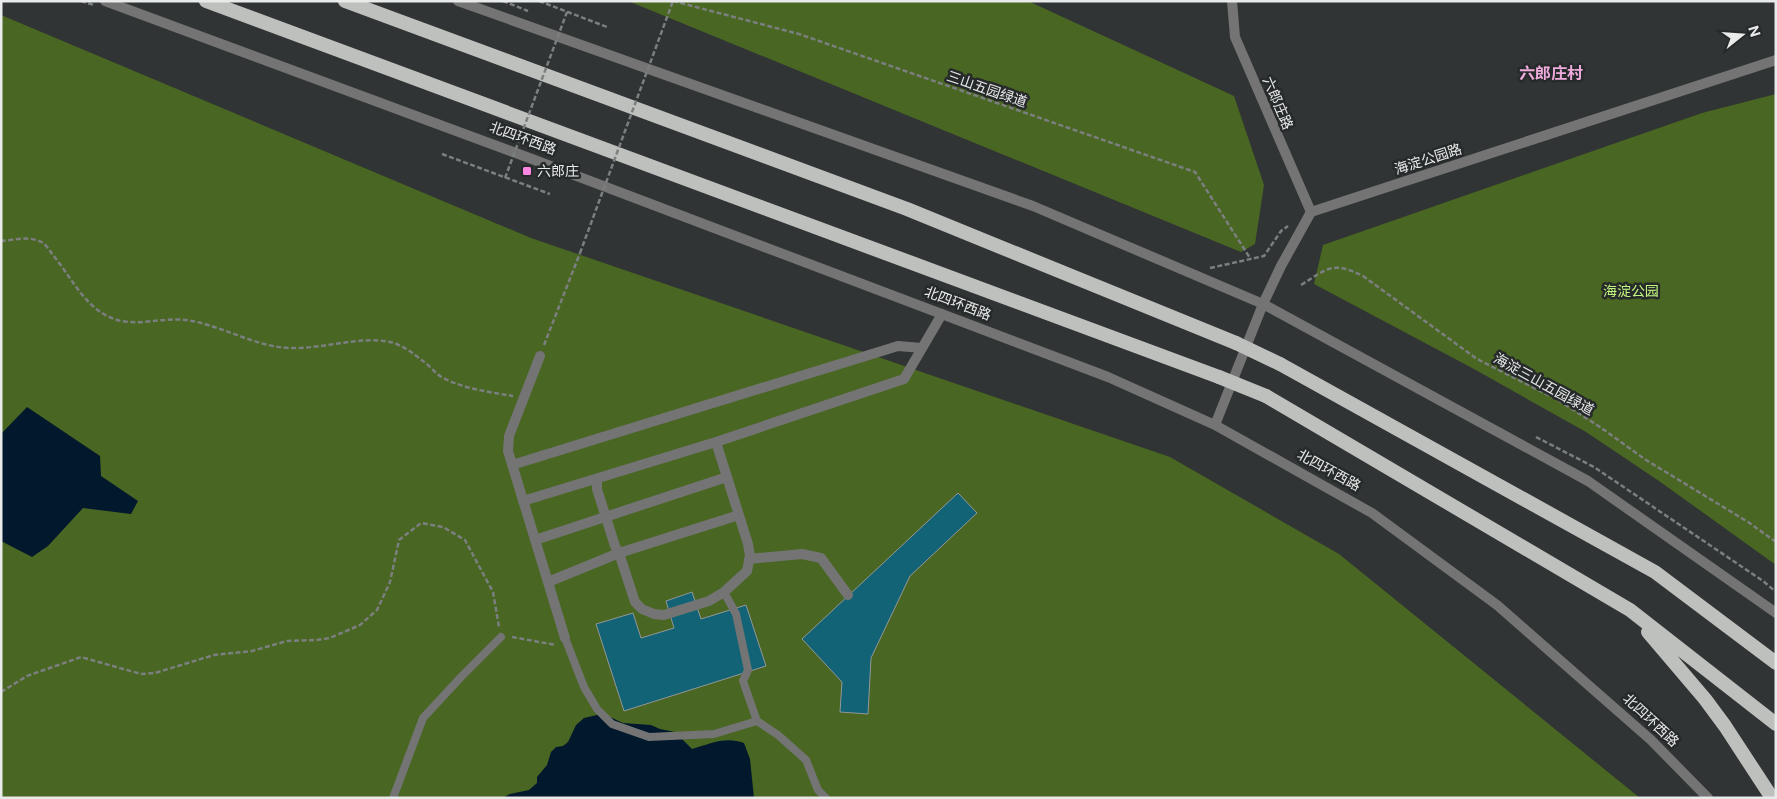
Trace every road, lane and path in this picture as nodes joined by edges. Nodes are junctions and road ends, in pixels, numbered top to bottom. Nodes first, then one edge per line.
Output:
1 (105, 1) edge
2 (206, 1) edge
3 (345, 1) edge
4 (458, 1) edge
5 (539, 1) edge
6 (673, 1) edge
7 (1232, 1) edge
8 (567, 12) junction
9 (607, 27) dead end
10 (1776, 60) edge
11 (442, 154) dead end
12 (505, 178) junction
13 (550, 194) dead end
14 (1311, 212) junction
15 (1, 241) edge
16 (1206, 268) dead end
17 (1302, 285) dead end
18 (1264, 304) junction
19 (942, 314) junction
20 (922, 348) junction
21 (540, 356) joint
22 (524, 398) junction
23 (1216, 425) junction
24 (716, 442) junction
25 (512, 465) junction
26 (727, 477) junction
27 (596, 479) junction
28 (523, 501) junction
29 (740, 515) junction
30 (606, 517) junction
31 (535, 540) junction
32 (1776, 542) edge
33 (620, 553) junction
34 (749, 559) junction
35 (548, 582) junction
36 (724, 592) junction
37 (848, 595) dead end
38 (1630, 610) junction
39 (1776, 613) edge
40 (501, 637) junction
41 (565, 638) joint
42 (569, 648) junction
43 (1776, 664) edge
44 (1, 692) edge
45 (756, 721) junction
46 (1776, 724) edge
47 (1725, 726) junction
48 (1776, 787) edge
49 (394, 798) edge
50 (826, 798) edge
51 (1708, 798) edge
52 (1772, 798) edge

1 - 19 street, 北四环西路
2 - 38 highway, 北四环西路, bridge
3 - 43 highway, bridge
4 - 18 street
5 - 8 path
6 - 16 path, 三山五园绿道
6 - 21 path, bridge
7 - 14 street, 六郎庄路
8 - 9 path
8 - 12 path, bridge
10 - 14 street, 海淀公园路
11 - 12 path
12 - 13 path
14 - 18 street
15 - 22 path
17 - 32 path, 海淀三山五园绿道
18 - 23 street
18 - 39 street
19 - 20 street
19 - 23 street, 北四环西路
20 - 24 street
20 - 25 street
21 - 22 street
22 - 25 street
23 - 51 street, 北四环西路
24 - 26 street
24 - 27 street
25 - 28 street
26 - 29 street
26 - 30 street
27 - 28 street
27 - 30 street
28 - 31 street
29 - 33 street
29 - 34 street
30 - 31 street
30 - 33 street
31 - 35 street
33 - 35 street
33 - 36 street
34 - 36 street
34 - 37 street
35 - 41 street
36 - 45 lane
38 - 46 highway, 北四环西路
38 - 47 highway
40 - 42 path
40 - 44 path
40 - 49 lane
41 - 42 lane
42 - 45 lane
45 - 50 lane
47 - 48 highway
47 - 52 highway

